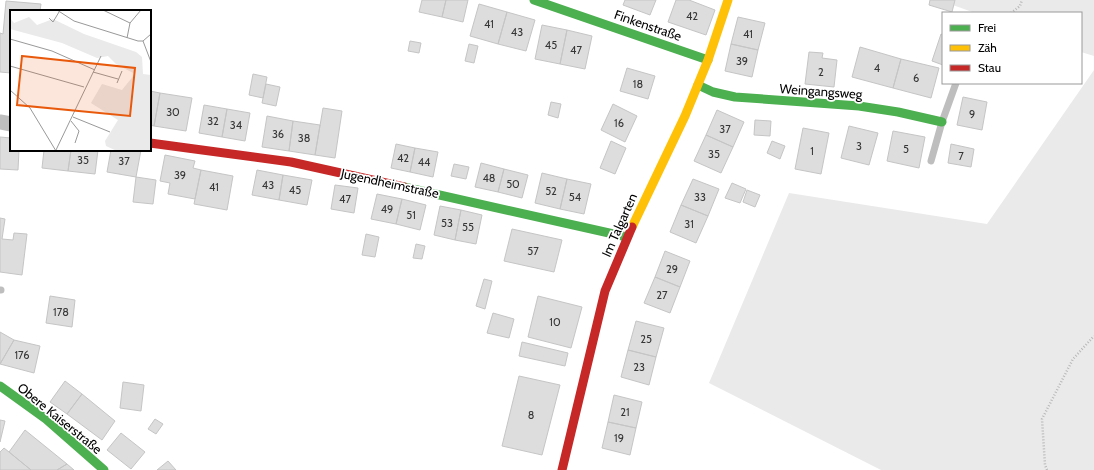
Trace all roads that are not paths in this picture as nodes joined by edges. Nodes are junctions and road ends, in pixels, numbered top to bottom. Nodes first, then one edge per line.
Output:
1 (534, 0) edge
2 (728, 0) edge
3 (708, 60) junction
4 (956, 84) edge
5 (698, 85) junction
6 (0, 122) edge
7 (942, 122) junction
8 (10, 124) edge
9 (151, 143) edge
10 (931, 161) dead end
11 (627, 237) junction
12 (0, 386) edge
13 (104, 470) edge
14 (562, 470) edge

1 - 3 street, Finkenstraße
2 - 3 street, Im Talgarten
3 - 5 street, Im Talgarten
4 - 7 lane
5 - 7 street, Weingangsweg
5 - 11 street, Im Talgarten
6 - 8 street
7 - 10 lane
9 - 11 street, Jugendheimstraße
11 - 14 street, Im Talgarten
12 - 13 street, Obere Kaiserstraße

